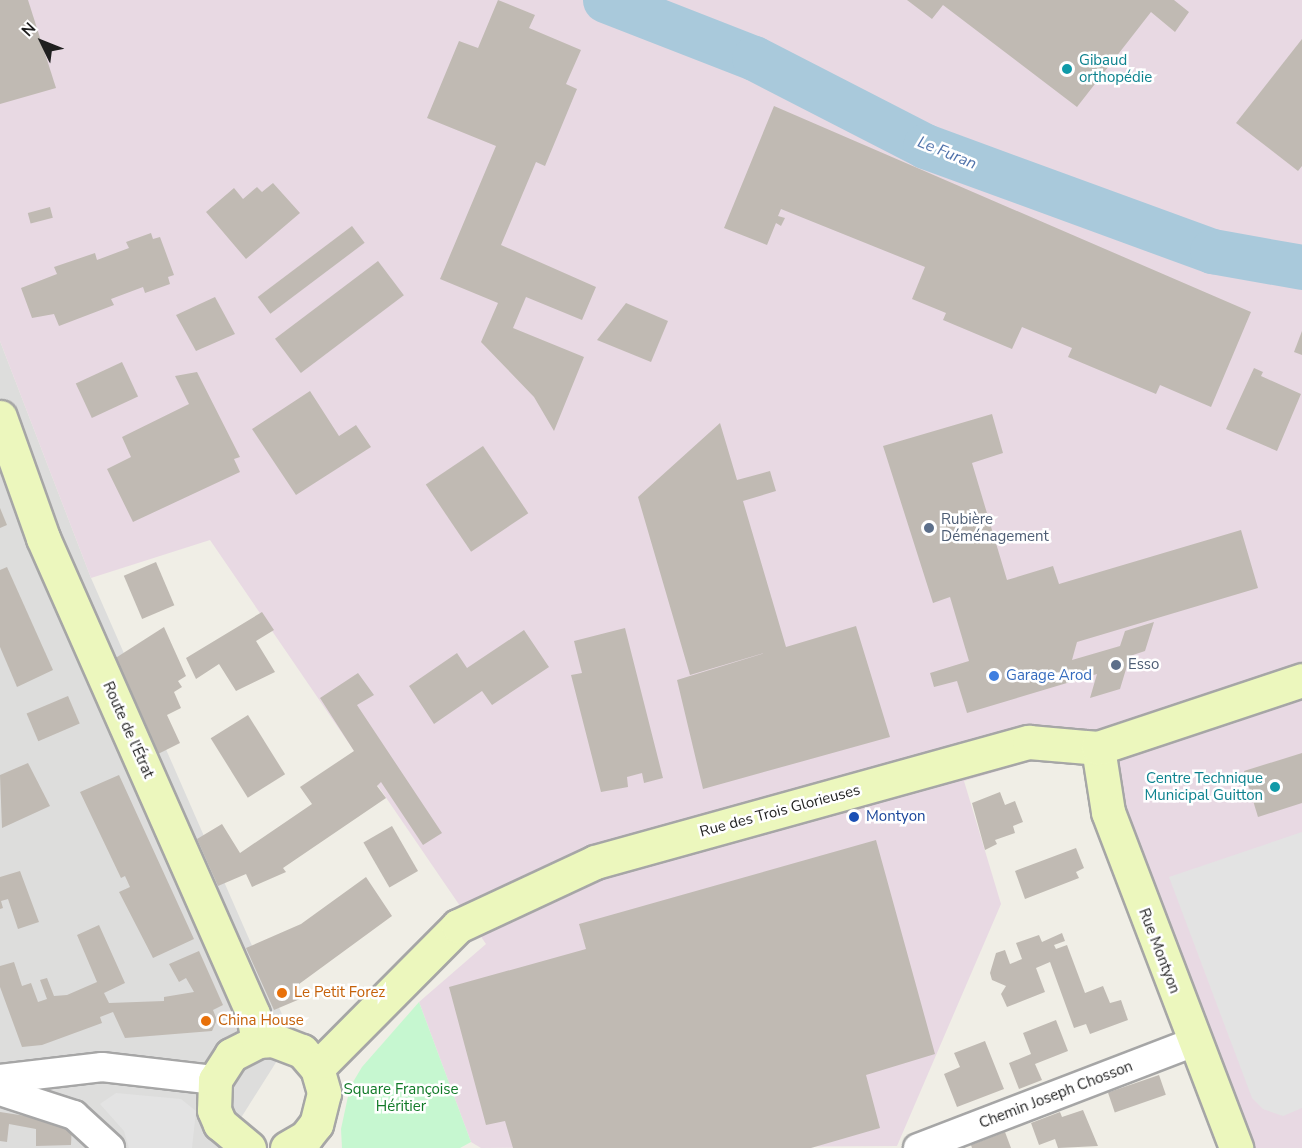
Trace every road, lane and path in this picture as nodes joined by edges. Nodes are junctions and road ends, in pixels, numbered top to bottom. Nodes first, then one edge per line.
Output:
1 (0, 417) edge
2 (1302, 680) edge
3 (1098, 748) junction
4 (258, 1041) junction
5 (1194, 1042) junction
6 (317, 1068) junction
7 (0, 1079) edge
8 (215, 1080) junction
9 (0, 1091) edge
10 (301, 1144) edge
11 (238, 1145) edge
12 (110, 1148) edge
13 (918, 1148) edge
14 (1236, 1148) edge

1 - 4 street, Route de l'Étrat
2 - 3 street, Rue des Trois Glorieuses
3 - 5 street, Rue Montyon
3 - 6 street, Rue des Trois Glorieuses
4 - 6 street
4 - 8 street
5 - 13 street, Chemin Joseph Chosson
5 - 14 street, Rue Montyon
6 - 10 street
7 - 8 street
8 - 11 street
9 - 12 street

